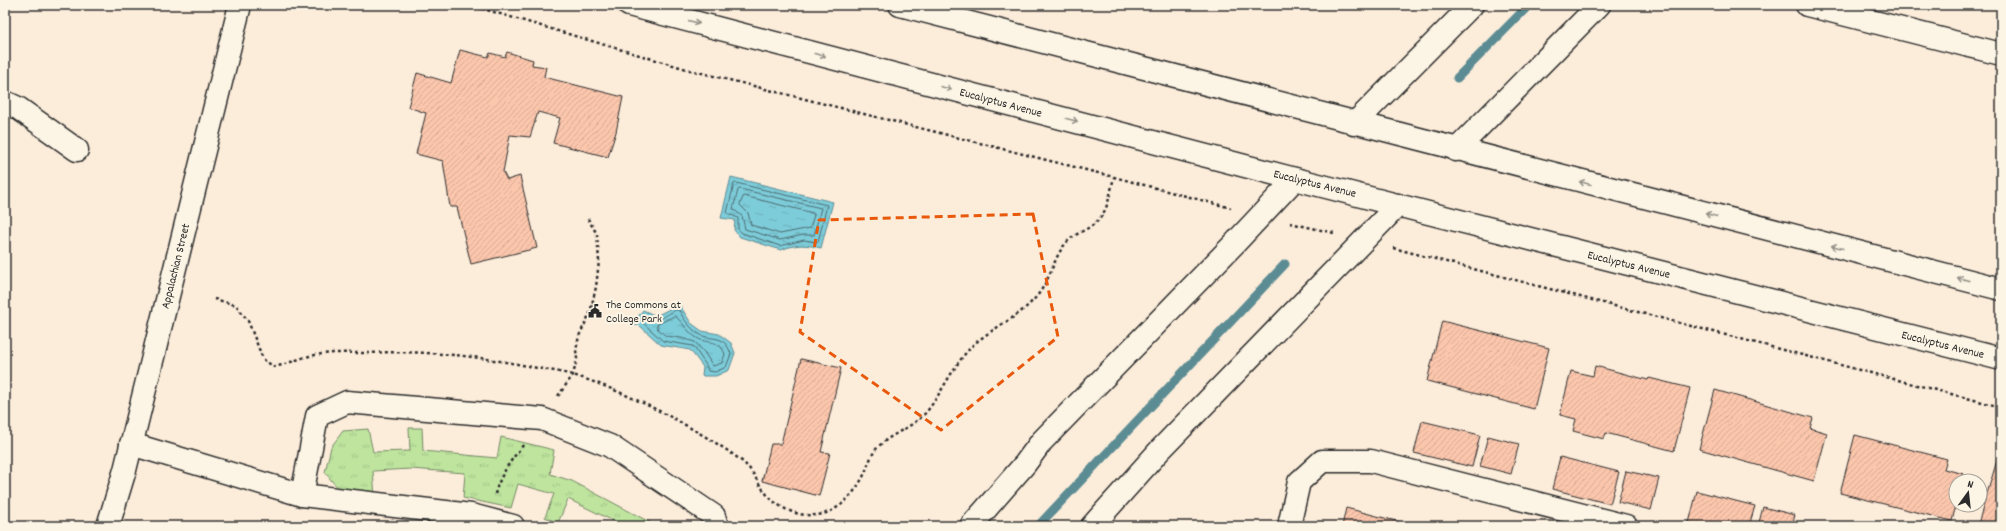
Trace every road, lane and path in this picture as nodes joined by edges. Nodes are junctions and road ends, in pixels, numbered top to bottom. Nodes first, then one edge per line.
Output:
1 (240, 5) edge
2 (629, 5) edge
3 (900, 5) edge
4 (1472, 5) edge
5 (1599, 5) edge
6 (1807, 5) edge
7 (925, 8) edge
8 (1833, 8) edge
9 (2001, 54) edge
10 (5, 102) edge
11 (1354, 124) junction
12 (78, 150) dead end
13 (1456, 150) junction
14 (1114, 177) dead end
15 (1296, 179) junction
16 (1398, 205) junction
17 (588, 220) dead end
18 (2001, 289) edge
19 (214, 299) dead end
20 (2001, 359) edge
21 (573, 375) junction
22 (525, 443) dead end
23 (131, 444) junction
24 (302, 495) junction
25 (493, 498) dead end
26 (108, 526) edge
27 (513, 526) edge
28 (717, 526) edge
29 (971, 526) edge
30 (1092, 526) edge
31 (1289, 526) edge
32 (1626, 526) edge

1 - 23 street, Appalachian Street
2 -> 15 street, Eucalyptus Avenue
3 - 7 street
4 - 11 street
5 - 13 street
6 - 8 street
7 - 11 street
8 - 9 street
10 - 12 street
11 - 13 street
18 -> 13 street
14 - 21 path
15 - 16 street, Eucalyptus Avenue
15 - 29 street
16 - 20 street, Eucalyptus Avenue
16 - 30 street
17 - 21 path
19 - 21 path
22 - 25 path
23 - 24 street
23 - 26 street, Appalachian Street
24 - 27 street
24 - 28 street
31 - 32 street

